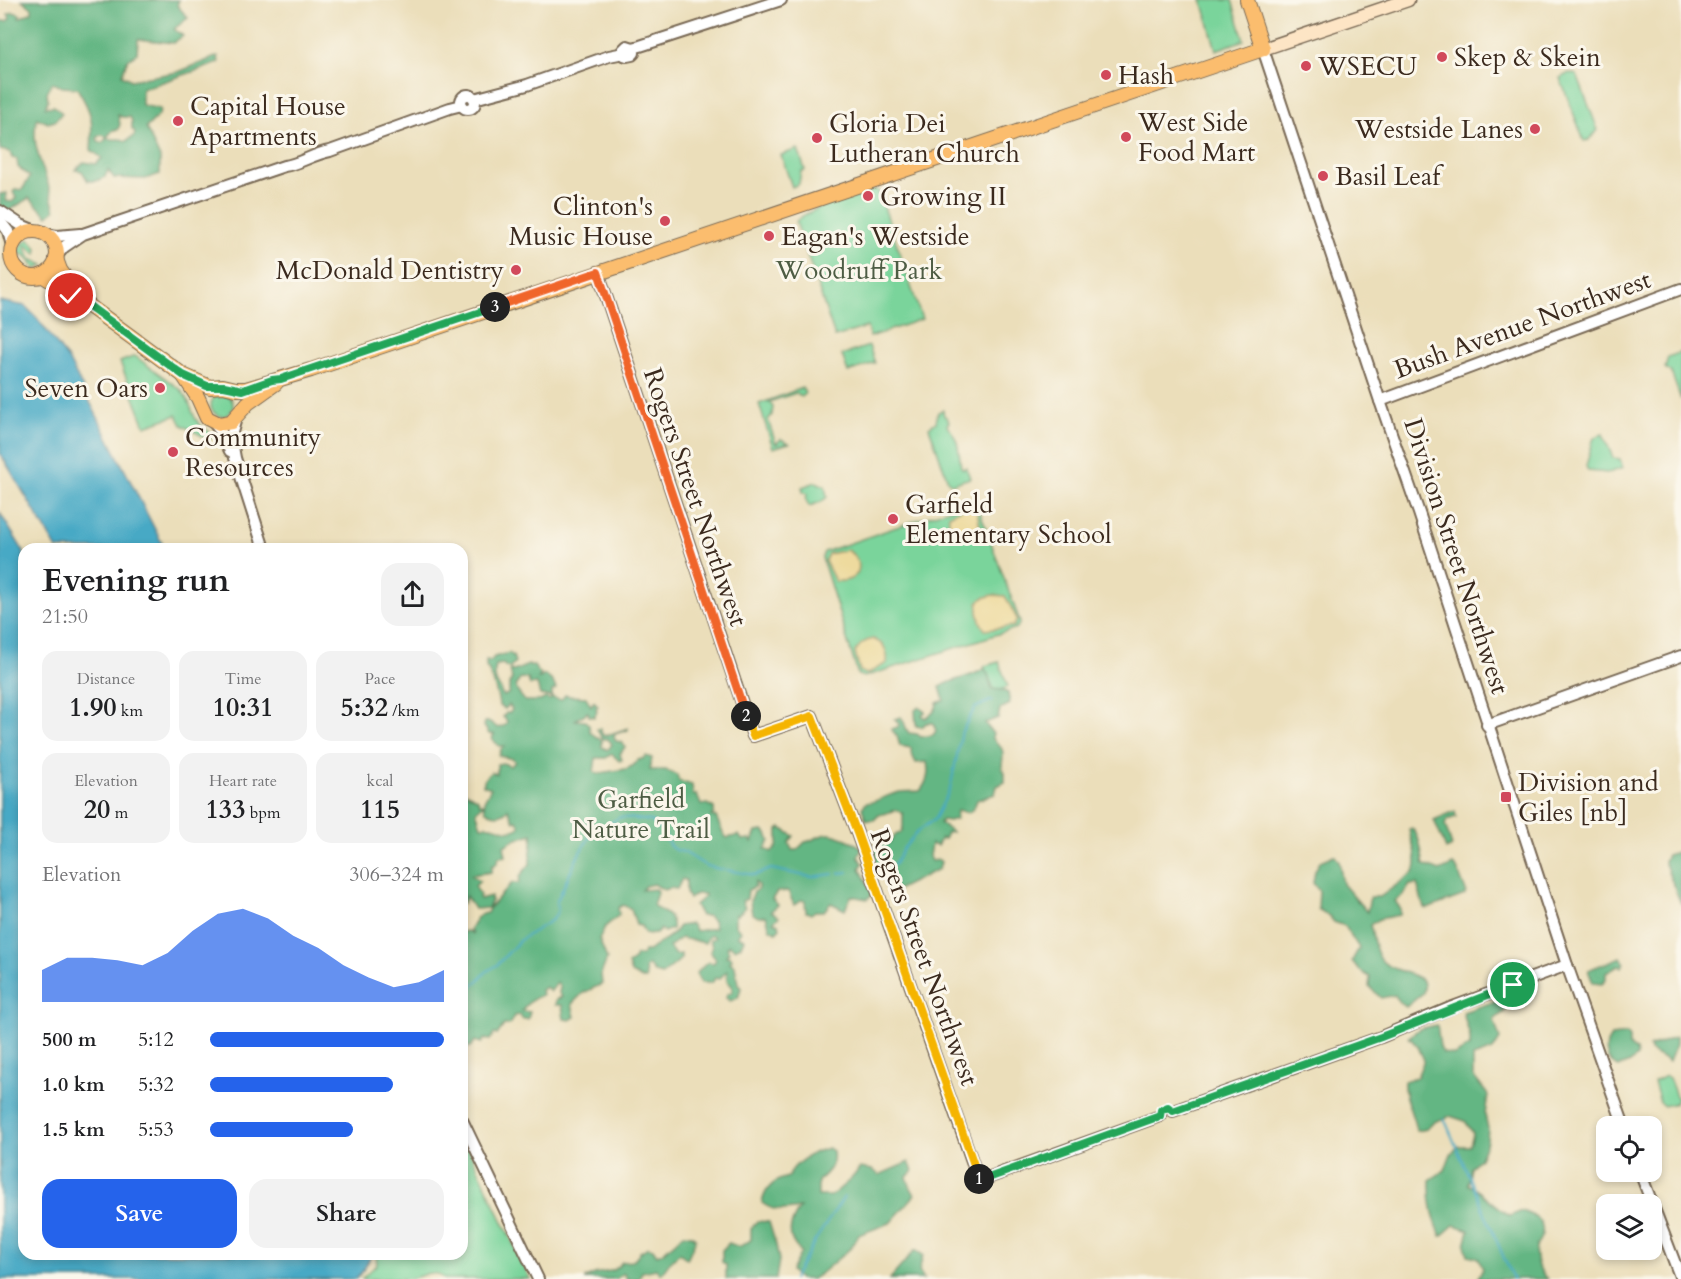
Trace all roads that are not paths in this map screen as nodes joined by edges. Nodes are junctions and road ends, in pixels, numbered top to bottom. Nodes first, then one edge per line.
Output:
1 (781, 0) edge
2 (1247, 0) edge
3 (1408, 0) edge
4 (1263, 49) junction
5 (0, 210) edge
6 (0, 221) edge
7 (41, 233) junction
8 (83, 234) junction
9 (56, 258) junction
10 (8, 260) edge
11 (598, 272) junction
12 (42, 275) junction
13 (1681, 289) edge
14 (81, 300) junction
15 (183, 375) junction
16 (281, 379) junction
17 (223, 387) junction
18 (1380, 401) junction
19 (202, 406) junction
20 (237, 415) junction
21 (213, 422) junction
22 (235, 458) junction
23 (262, 543) edge
24 (1681, 656) edge
25 (1487, 725) junction
26 (1567, 965) junction
27 (1620, 1116) edge
28 (468, 1133) edge
29 (1644, 1182) edge
30 (538, 1279) edge
31 (1681, 1279) edge

1 - 8 street
2 - 4 main road, Division Street Northwest
3 - 4 main road
4 - 11 main road
4 - 18 street, Division Street Northwest
5 - 7 street
6 - 10 street
7 - 8 street
7 - 9 main road
7 - 10 main road
8 - 9 street
9 - 12 main road
9 - 14 main road
10 - 12 main road
11 - 16 main road
11 - 26 street, Rogers Street Northwest
12 - 14 main road
13 - 18 street, Bush Avenue Northwest
14 - 15 main road
15 - 17 main road
15 - 19 main road
16 - 17 main road
16 - 20 main road
17 - 19 main road
17 - 20 main road
18 - 25 street, Division Street Northwest
19 - 21 main road
20 - 21 main road
20 - 22 street
21 - 22 street
22 - 23 street
24 - 25 street
25 - 26 street, Division Street Northwest
26 - 27 street, Division Street Northwest
28 - 30 street
29 - 31 street

